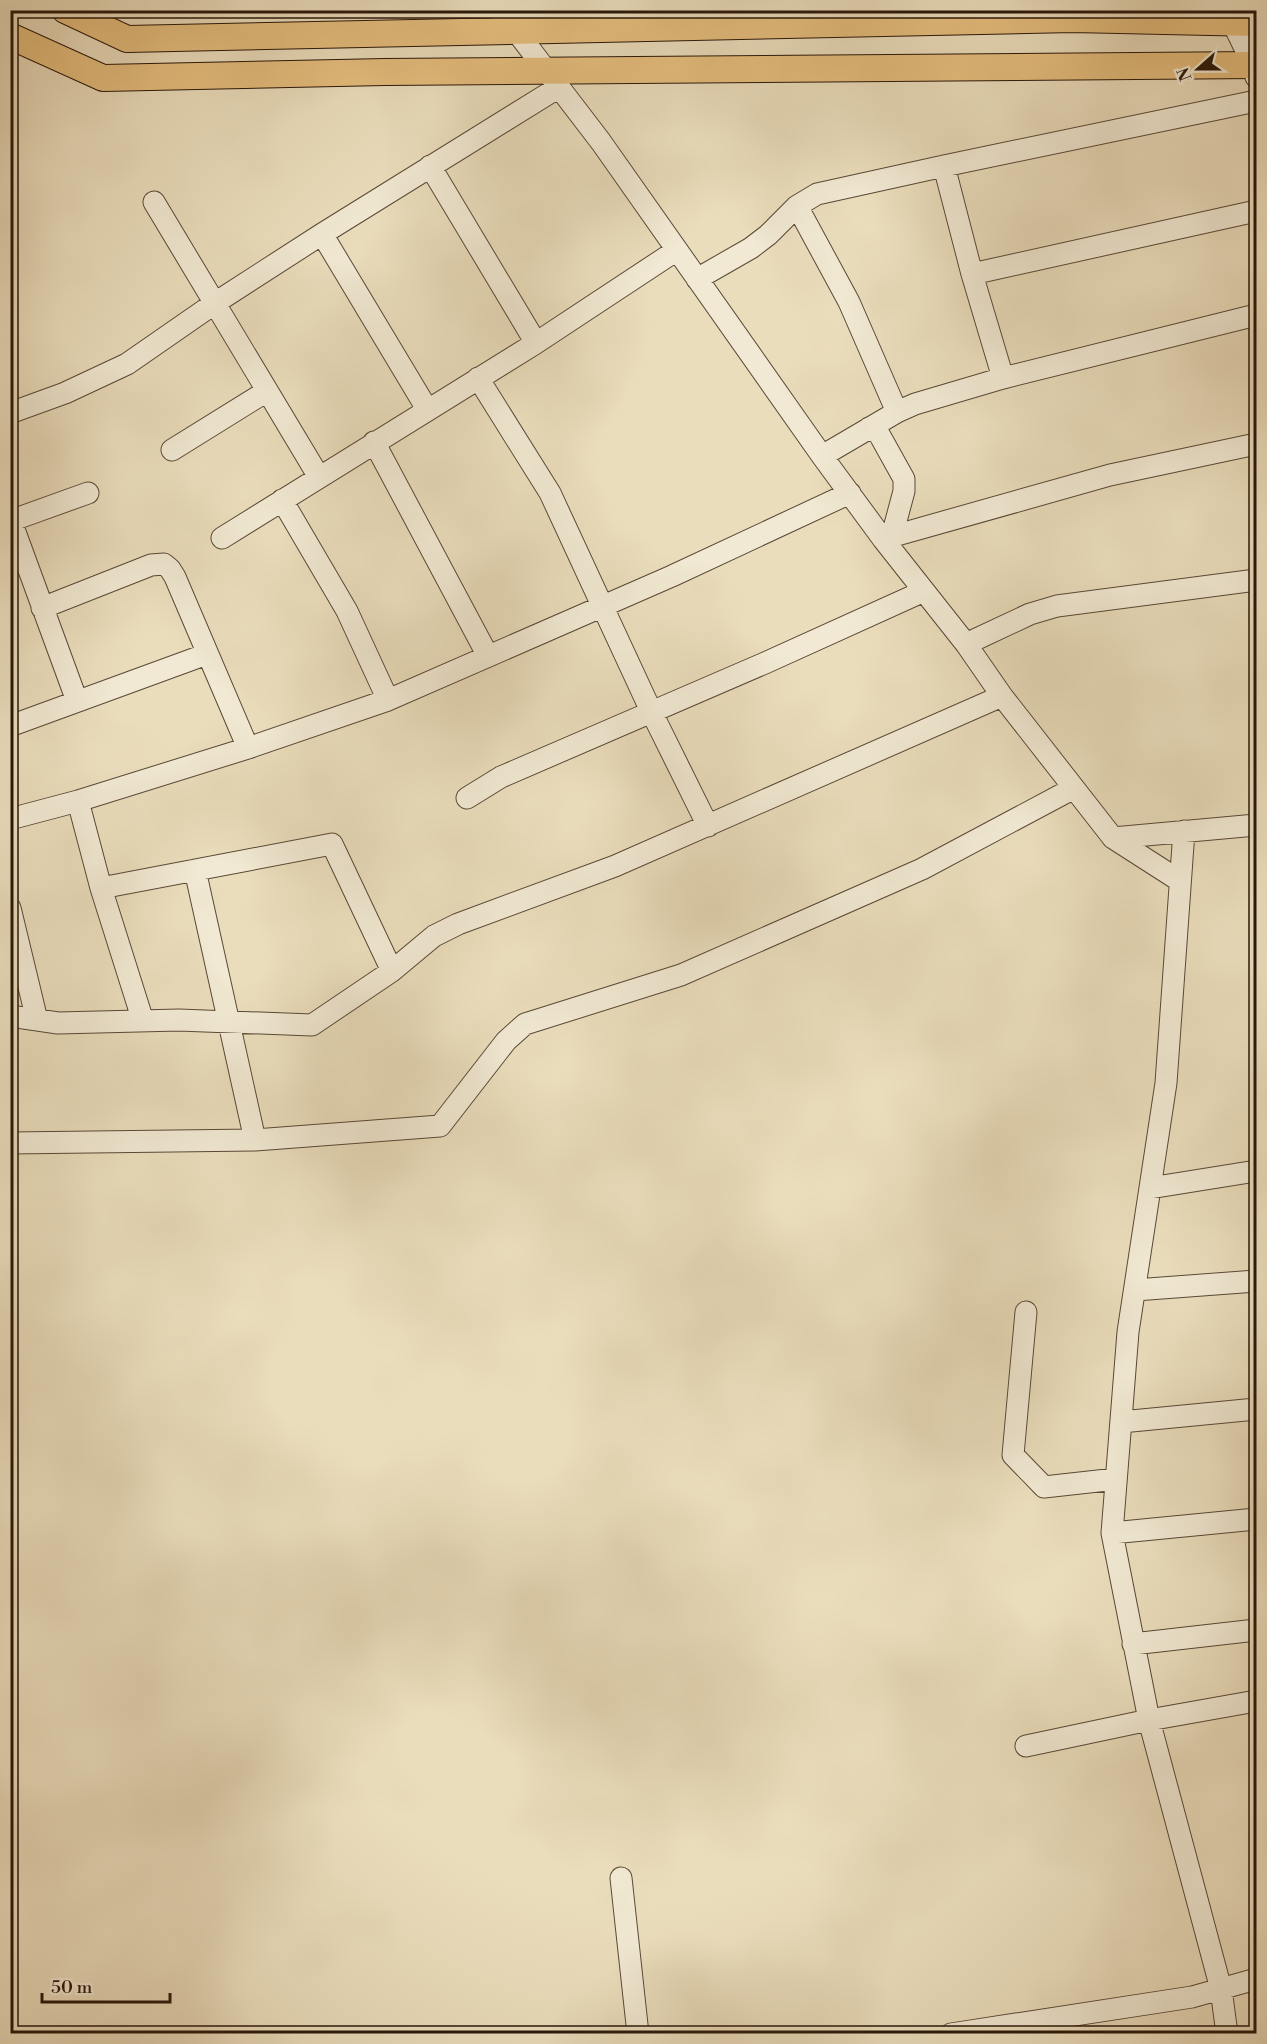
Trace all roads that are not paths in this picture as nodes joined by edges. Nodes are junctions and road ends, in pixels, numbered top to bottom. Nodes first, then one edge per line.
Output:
1 (65, 10) edge
2 (500, 10) edge
3 (1238, 19) edge
4 (516, 32) junction
5 (10, 36) edge
6 (1255, 69) edge
7 (552, 79) junction
8 (1257, 101) edge
9 (430, 166) junction
10 (944, 166) junction
11 (154, 202) dead end
12 (797, 206) junction
13 (1257, 211) edge
14 (322, 234) junction
15 (677, 250) junction
16 (972, 274) junction
17 (697, 279) junction
18 (215, 303) junction
19 (1257, 315) edge
20 (536, 343) junction
21 (478, 378) junction
22 (1004, 378) junction
23 (267, 391) junction
24 (427, 409) junction
25 (897, 412) junction
26 (10, 413) edge
27 (869, 428) junction
28 (375, 442) junction
29 (1257, 444) edge
30 (172, 450) dead end
31 (822, 456) junction
32 (319, 477) junction
33 (88, 493) dead end
34 (850, 493) junction
35 (282, 500) junction
36 (11, 521) edge
37 (222, 538) dead end
38 (887, 538) junction
39 (1257, 580) edge
40 (924, 591) junction
41 (601, 606) junction
42 (42, 608) junction
43 (966, 644) junction
44 (207, 654) junction
45 (488, 656) junction
46 (1002, 696) junction
47 (388, 700) junction
48 (77, 701) junction
49 (651, 711) junction
50 (10, 726) edge
51 (248, 748) junction
52 (1074, 788) junction
53 (467, 798) dead end
54 (78, 801) junction
55 (10, 819) edge
56 (1257, 825) edge
57 (708, 826) junction
58 (1184, 831) junction
59 (1113, 838) junction
60 (195, 870) junction
61 (1180, 882) junction
62 (101, 888) junction
63 (10, 908) edge
64 (392, 971) junction
65 (10, 1016) edge
66 (37, 1020) junction
67 (143, 1021) junction
68 (228, 1022) junction
69 (255, 1140) junction
70 (10, 1143) edge
71 (1257, 1171) edge
72 (1150, 1188) junction
73 (1257, 1281) edge
74 (1135, 1290) junction
75 (1026, 1312) dead end
76 (1257, 1409) edge
77 (1121, 1422) junction
78 (1116, 1479) junction
79 (1257, 1519) edge
80 (1112, 1533) junction
81 (1257, 1630) edge
82 (1133, 1644) junction
83 (1257, 1701) edge
84 (1149, 1720) junction
85 (1026, 1746) dead end
86 (621, 1878) dead end
87 (1257, 1979) edge
88 (1221, 1989) junction
89 (638, 2034) edge
90 (951, 2034) edge
91 (1227, 2034) edge

1 - 4 main road
2 - 4 street
3 - 4 main road
3 - 6 street
4 - 7 street
5 - 7 main road
6 - 7 main road
7 - 9 street
7 - 15 street
8 - 10 street
9 - 14 street
9 - 20 street
10 - 12 street
10 - 16 street
11 - 18 street
12 - 17 street
12 - 25 street
13 - 16 street
14 - 18 street
14 - 24 street
15 - 17 street
15 - 20 street
16 - 22 street
17 - 31 street
18 - 23 street
18 - 26 street
19 - 22 street
20 - 21 street
21 - 24 street
21 - 41 street
22 - 25 street
23 - 30 street
23 - 32 street
24 - 28 street
25 - 27 street
27 - 31 street
27 - 38 street
28 - 32 street
28 - 45 street
29 - 38 street
31 - 34 street
32 - 35 street
33 - 36 street
34 - 38 street
34 - 41 street
35 - 37 street
35 - 47 street
36 - 42 street
38 - 40 street
39 - 43 street
40 - 43 street
40 - 49 street
41 - 45 street
41 - 49 street
42 - 44 street
42 - 48 street
43 - 46 street
44 - 48 street
44 - 51 street
45 - 47 street
46 - 52 street
46 - 57 street
47 - 51 street
48 - 50 street
49 - 53 street
49 - 57 street
51 - 54 street
52 - 59 street
52 - 69 street
54 - 55 street
54 - 62 street
56 - 58 street
57 - 64 street
58 - 59 street
58 - 61 street
59 - 61 street
60 - 62 street
60 - 64 street
60 - 68 street
61 - 72 street
62 - 67 street
63 - 66 street
64 - 68 street
65 - 66 street
66 - 67 street
67 - 68 street
68 - 69 street
69 - 70 street
71 - 72 street
72 - 74 street
73 - 74 street
74 - 77 street
75 - 78 street
76 - 77 street
77 - 78 street
78 - 80 street
79 - 80 street
80 - 82 street
81 - 82 street
82 - 84 street
83 - 84 street
84 - 85 street
84 - 88 street
86 - 89 street
87 - 88 street
88 - 90 street
88 - 91 street

